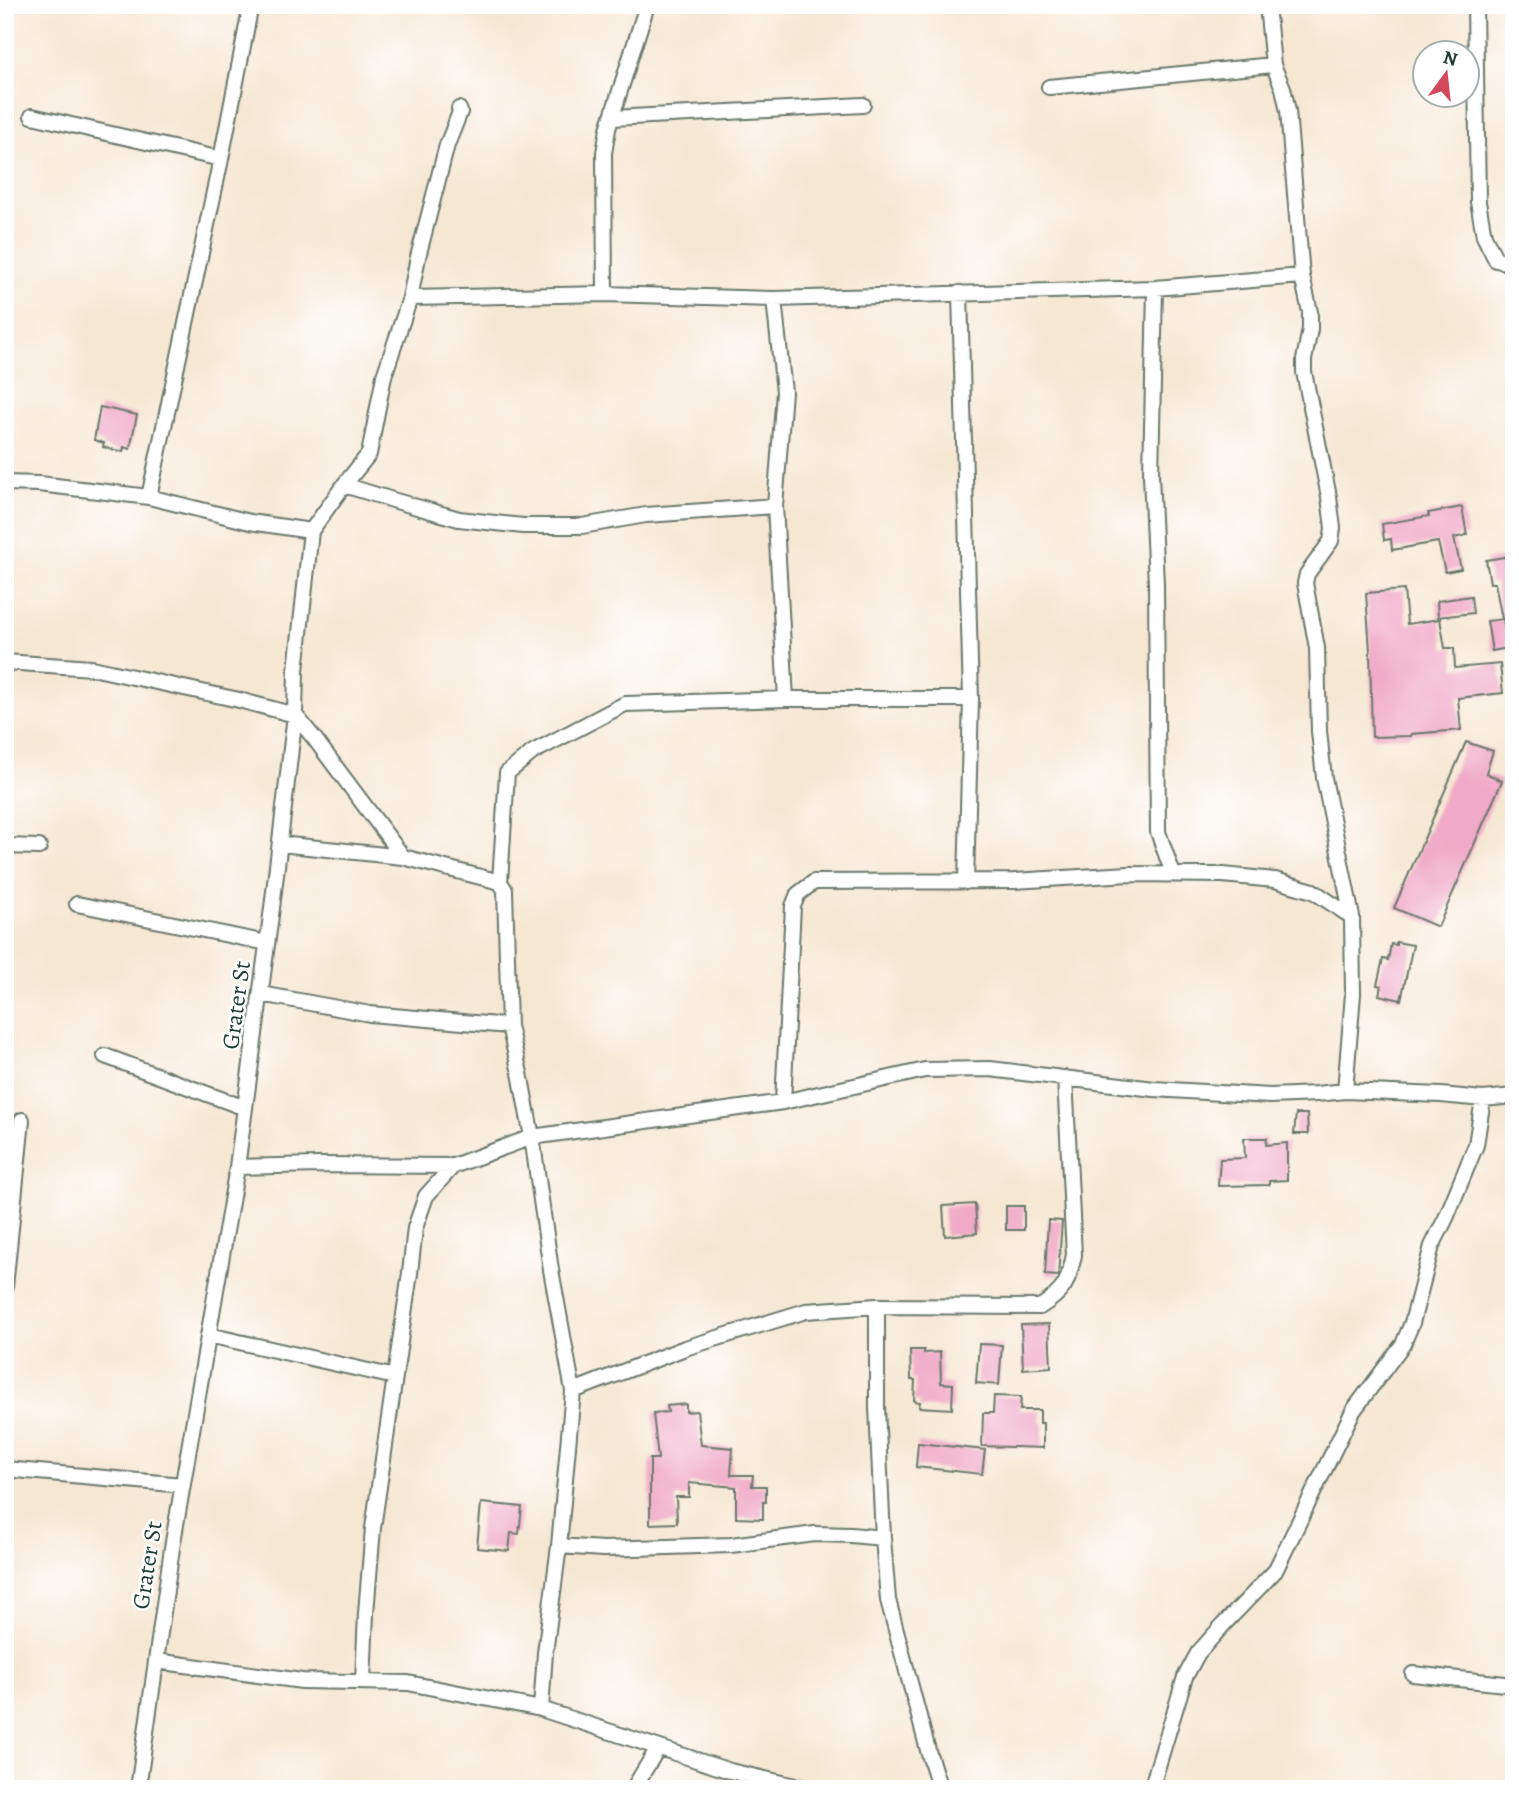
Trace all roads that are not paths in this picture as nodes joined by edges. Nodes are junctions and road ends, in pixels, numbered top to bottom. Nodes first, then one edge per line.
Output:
1 (251, 5) edge
2 (647, 5) edge
3 (1267, 5) edge
4 (1475, 5) edge
5 (1273, 65) junction
6 (1049, 87) dead end
7 (863, 105) dead end
8 (459, 109) dead end
9 (32, 116) dead end
10 (612, 118) junction
11 (220, 159) junction
12 (1514, 264) edge
13 (1302, 276) junction
14 (1155, 288) junction
15 (960, 293) junction
16 (605, 294) junction
17 (410, 298) junction
18 (774, 299) junction
19 (5, 483) edge
20 (344, 485) junction
21 (149, 496) junction
22 (775, 506) junction
23 (311, 531) junction
24 (5, 662) edge
25 (786, 699) junction
26 (971, 699) junction
27 (295, 715) junction
28 (280, 844) junction
29 (5, 846) edge
30 (38, 847) dead end
31 (403, 857) junction
32 (1173, 874) junction
33 (500, 882) junction
34 (966, 882) junction
35 (77, 904) dead end
36 (1352, 917) junction
37 (267, 943) junction
38 (261, 994) junction
39 (509, 1026) junction
40 (105, 1056) dead end
41 (1065, 1078) junction
42 (1345, 1091) junction
43 (1514, 1096) edge
44 (1483, 1099) junction
45 (783, 1102) junction
46 (245, 1108) junction
47 (22, 1120) dead end
48 (533, 1137) junction
49 (453, 1166) junction
50 (237, 1167) junction
51 (6, 1267) edge
52 (5, 1287) edge
53 (877, 1306) junction
54 (208, 1335) junction
55 (395, 1377) junction
56 (573, 1391) junction
57 (5, 1469) edge
58 (183, 1485) junction
59 (883, 1538) junction
60 (559, 1546) junction
61 (156, 1661) junction
62 (1413, 1674) dead end
63 (363, 1682) junction
64 (1514, 1685) edge
65 (541, 1709) junction
66 (658, 1748) junction
67 (138, 1789) edge
68 (633, 1789) edge
69 (808, 1789) edge
70 (940, 1789) edge
71 (1151, 1789) edge

1 - 11 street
2 - 10 street
3 - 5 street
4 - 12 street
5 - 6 street
5 - 13 street
7 - 10 street
8 - 17 street
9 - 11 street
10 - 16 street
11 - 21 street
13 - 14 street
13 - 36 street
14 - 15 street
14 - 32 street
15 - 18 street
15 - 26 street
16 - 17 street
16 - 18 street
17 - 20 street
18 - 22 street
19 - 21 street
20 - 22 street
20 - 23 street
21 - 23 street
22 - 25 street
23 - 27 street, Grater St
24 - 27 street
25 - 26 street
25 - 33 street
26 - 34 street
27 - 28 street, Grater St
27 - 31 street
28 - 31 street
28 - 37 street, Grater St
29 - 30 street
31 - 33 street
32 - 34 street
32 - 36 street
33 - 39 street
34 - 45 street
35 - 37 street
36 - 42 street
37 - 38 street, Grater St
38 - 39 street
38 - 46 street, Grater St
39 - 48 street
40 - 46 street
41 - 42 street
41 - 45 street
41 - 53 street
42 - 44 street
43 - 44 street
44 - 71 street
45 - 48 street
46 - 50 street, Grater St
47 - 51 street
48 - 49 street
48 - 56 street
49 - 50 street
49 - 55 street
50 - 54 street, Grater St
51 - 52 street
53 - 56 street
53 - 59 street
54 - 55 street
54 - 58 street, Grater St
55 - 63 street
56 - 60 street
57 - 58 street
58 - 61 street, Grater St
59 - 60 street
59 - 70 street
60 - 65 street
61 - 63 street
61 - 67 street, Grater St
62 - 64 street
63 - 65 street
65 - 66 street
66 - 68 street
66 - 69 street

